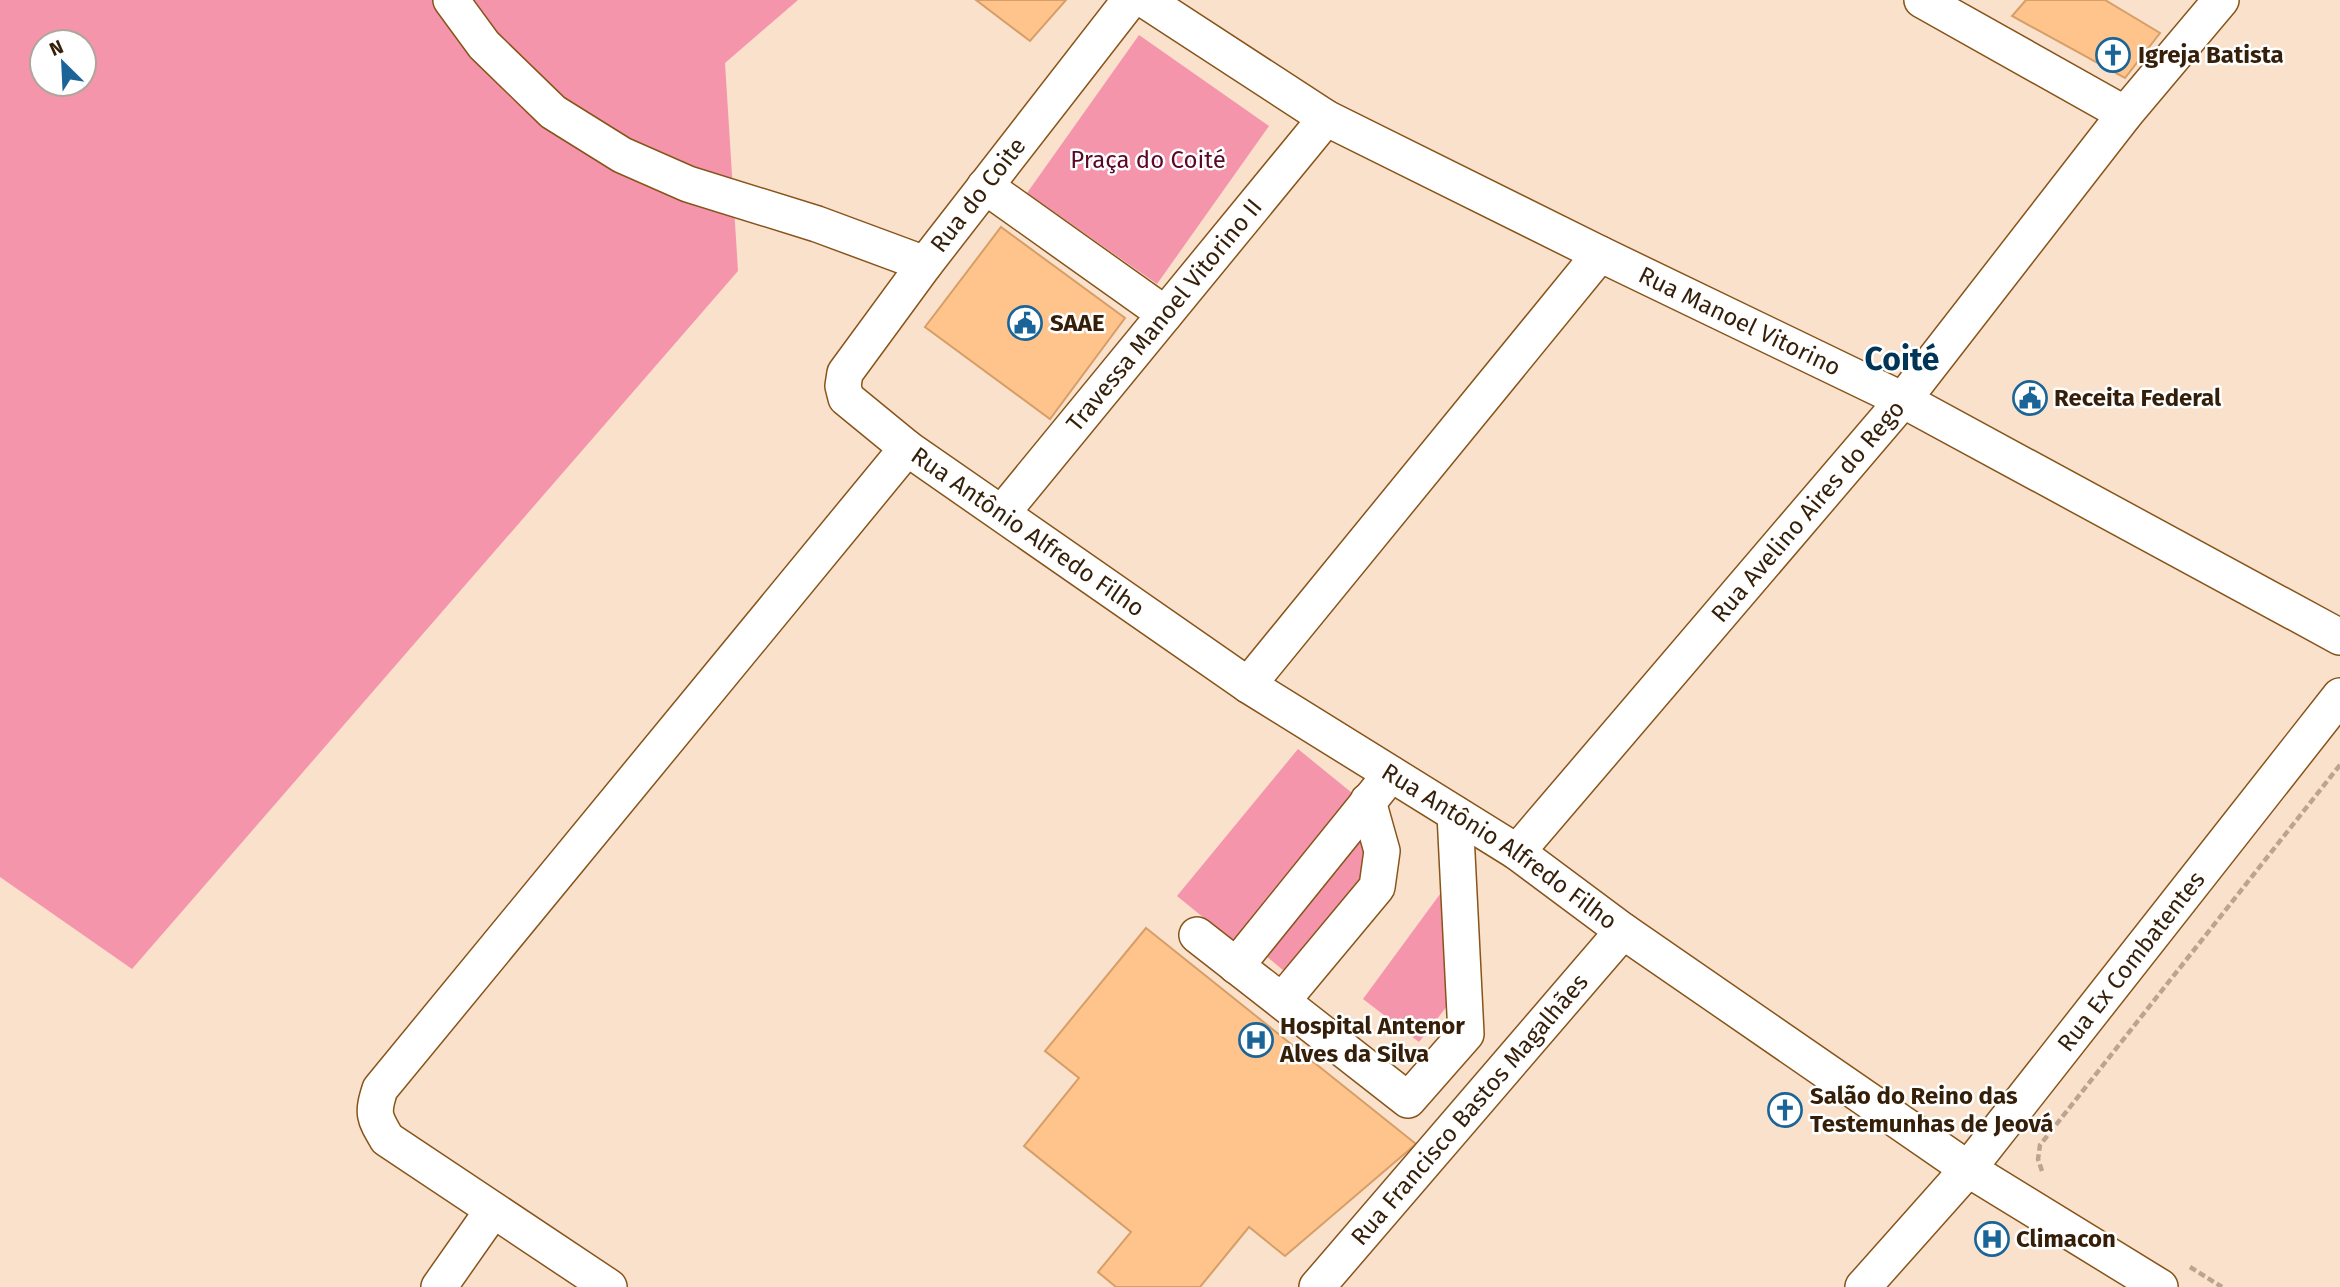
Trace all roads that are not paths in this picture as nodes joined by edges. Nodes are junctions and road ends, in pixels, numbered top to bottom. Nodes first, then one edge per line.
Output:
1 (451, 0) edge
2 (1130, 0) edge
3 (1145, 0) edge
4 (1922, 0) edge
5 (2221, 0) edge
6 (2125, 114) junction
7 (1326, 118) junction
8 (985, 186) junction
9 (1600, 254) junction
10 (925, 264) junction
11 (1165, 314) junction
12 (846, 398) joint
13 (1903, 400) junction
14 (907, 448) junction
15 (1002, 513) junction
16 (2340, 637) edge
17 (1248, 685) junction
18 (2340, 696) edge
19 (1391, 774) junction
20 (1368, 802) junction
21 (1455, 814) junction
22 (1517, 852) junction
23 (1623, 931) junction
24 (1197, 936) dead end
25 (1236, 966) junction
26 (1282, 1001) junction
27 (1968, 1169) junction
28 (493, 1210) junction
29 (439, 1287) edge
30 (609, 1287) edge
31 (1317, 1287) edge
32 (1863, 1287) edge
33 (2160, 1287) edge

1 - 10 street
2 - 8 street, Rua do Coite
3 - 7 street, Rua Manoel Vitorino
4 - 6 street
5 - 6 street, Rua Avelino Aires do Rego
6 - 13 street, Rua Avelino Aires do Rego
7 - 9 street, Rua Manoel Vitorino
7 - 11 street, Travessa Manoel Vitorino II
8 - 10 street, Rua do Coite
8 - 11 street
9 - 13 street, Rua Manoel Vitorino
9 - 17 street
10 - 12 street, Rua do Coite
11 - 15 street, Travessa Manoel Vitorino II
12 - 14 street, Rua Antônio Alfredo Filho
13 - 16 street, Rua Manoel Vitorino
13 - 22 street, Rua Avelino Aires do Rego
14 - 15 street, Rua Antônio Alfredo Filho
14 - 28 street
15 - 17 street, Rua Antônio Alfredo Filho
17 - 19 street, Rua Antônio Alfredo Filho
18 - 27 street, Rua Ex Combatentes
19 - 20 street
19 - 21 street, Rua Antônio Alfredo Filho
20 - 25 street
20 - 26 street
21 - 22 street, Rua Antônio Alfredo Filho
21 - 26 street
22 - 23 street, Rua Antônio Alfredo Filho
23 - 27 street, Rua Antônio Alfredo Filho
23 - 31 street, Rua Francisco Bastos Magalhães
24 - 25 street
25 - 26 street
27 - 32 street, Rua Ex Combatentes
27 - 33 street, Rua Antônio Alfredo Filho
28 - 29 street
28 - 30 street

